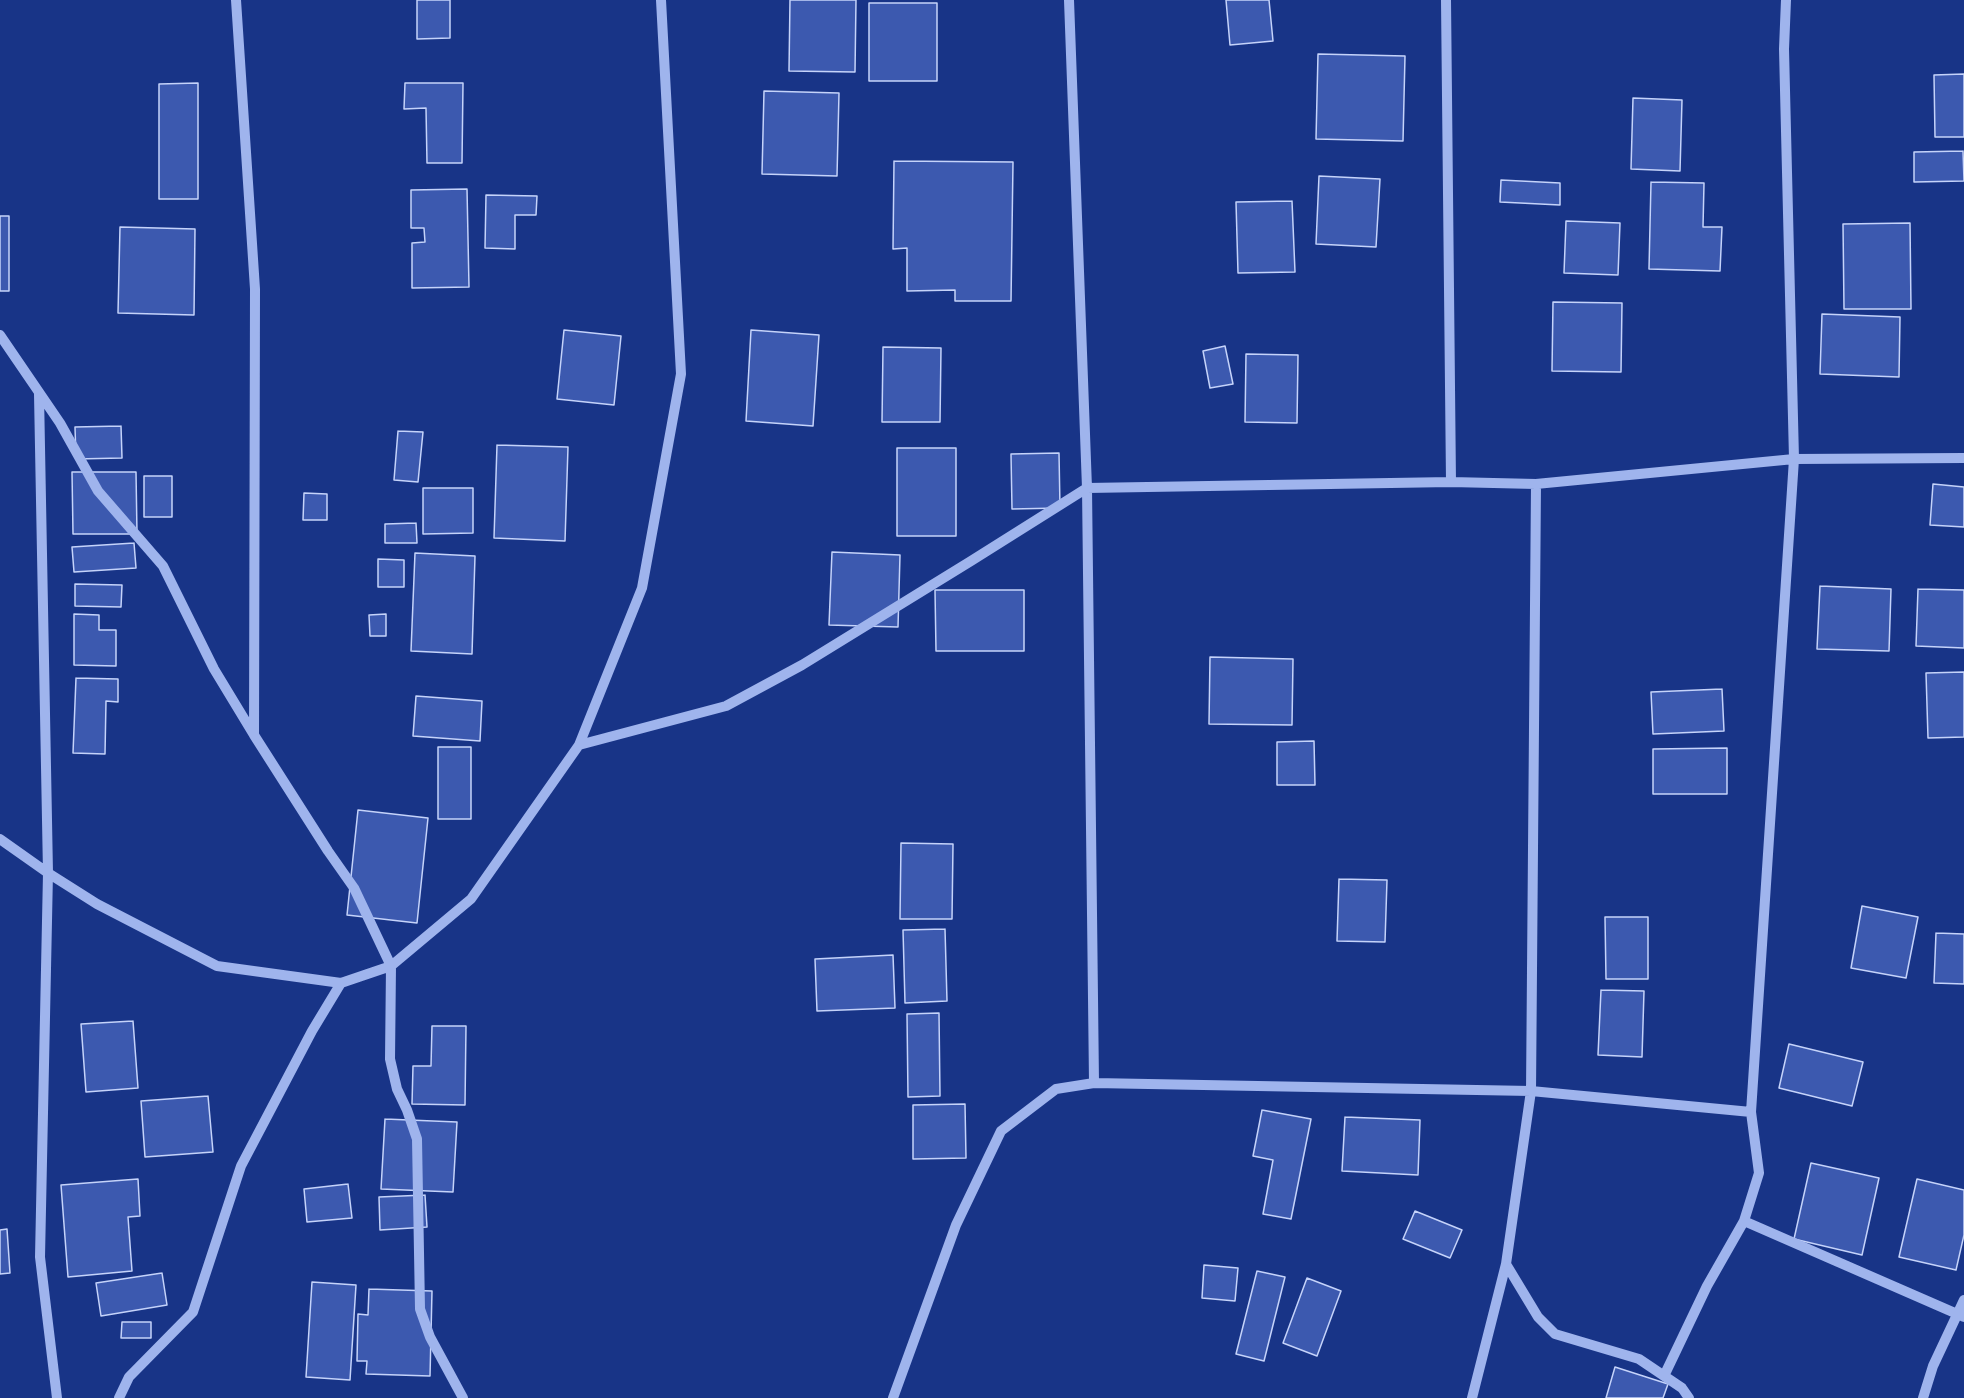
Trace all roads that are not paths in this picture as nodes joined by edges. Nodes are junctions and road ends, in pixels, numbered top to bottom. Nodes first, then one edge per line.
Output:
1 (236, 0) edge
2 (661, 0) edge
3 (1069, 0) edge
4 (1446, 0) edge
5 (1786, 0) edge
6 (0, 335) edge
7 (39, 394) junction
8 (1964, 458) edge
9 (1794, 459) junction
10 (1451, 482) junction
11 (1536, 484) junction
12 (1087, 488) junction
13 (254, 735) junction
14 (579, 746) junction
15 (0, 839) edge
16 (48, 873) junction
17 (392, 966) junction
18 (341, 982) junction
19 (1094, 1083) junction
20 (1531, 1090) junction
21 (1751, 1112) junction
22 (1744, 1221) junction
23 (1506, 1264) junction
24 (1964, 1300) edge
25 (1961, 1315) edge
26 (1664, 1376) junction
27 (57, 1398) edge
28 (119, 1398) edge
29 (464, 1398) edge
30 (894, 1398) edge
31 (1472, 1398) edge
32 (1689, 1398) edge
33 (1923, 1398) edge

1 - 13 street
2 - 14 street
3 - 12 street
4 - 10 street
5 - 9 street
6 - 7 street
7 - 13 street
7 - 16 street
8 - 9 street
9 - 11 street
9 - 21 street
10 - 11 street
10 - 12 street
11 - 20 street
12 - 14 street
12 - 19 street
13 - 17 street
14 - 17 street
15 - 16 street
16 - 18 street
16 - 27 street
17 - 18 street
17 - 29 street
18 - 28 street
19 - 20 street
19 - 30 street
20 - 21 street
20 - 23 street
21 - 22 street
22 - 25 street
22 - 26 street
23 - 26 street
23 - 31 street
24 - 25 street
25 - 33 street
26 - 32 street

